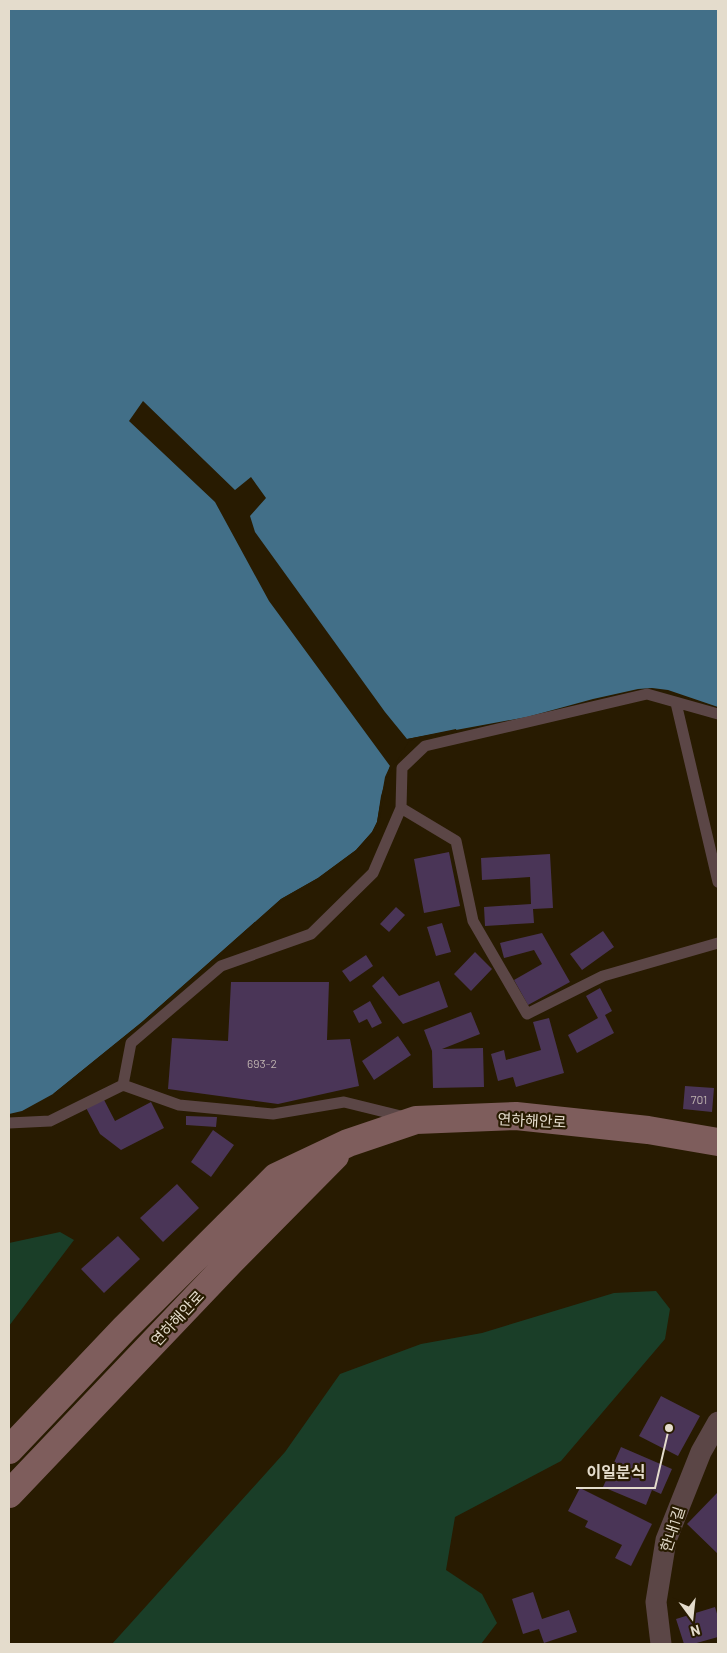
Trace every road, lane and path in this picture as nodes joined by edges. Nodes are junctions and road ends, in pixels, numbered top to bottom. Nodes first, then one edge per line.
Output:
1 (676, 703) junction
2 (718, 714) edge
3 (401, 808) junction
4 (718, 882) edge
5 (718, 943) edge
6 (123, 1085) junction
7 (416, 1120) junction
8 (9, 1123) edge
9 (348, 1142) junction
10 (718, 1142) edge
11 (718, 1422) edge
12 (9, 1450) edge
13 (9, 1494) edge
14 (661, 1644) edge

1 - 2 lane
1 - 3 lane
1 - 4 lane
3 - 5 lane
3 - 6 lane
6 - 7 lane
6 - 8 lane
7 - 9 street, 연하해안로
7 - 10 street, 연하해안로
9 - 12 street, 연하해안로
9 - 13 street, 연하해안로
11 - 14 street, 한내1길

